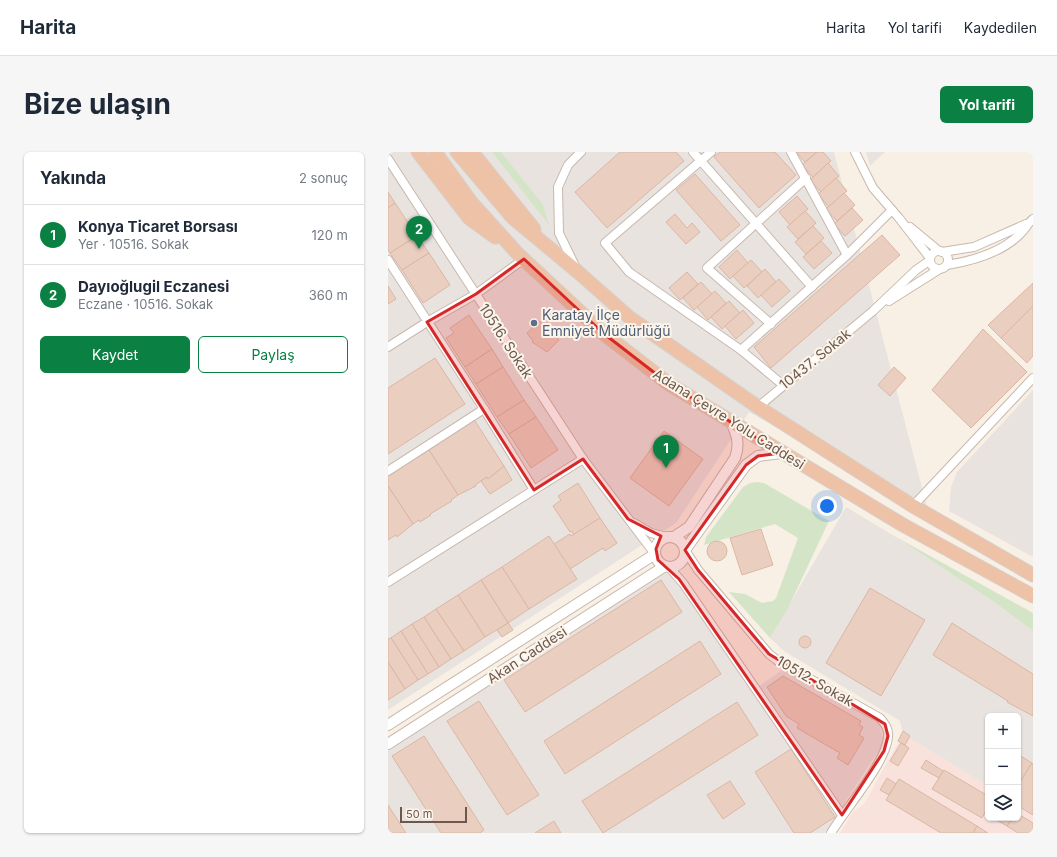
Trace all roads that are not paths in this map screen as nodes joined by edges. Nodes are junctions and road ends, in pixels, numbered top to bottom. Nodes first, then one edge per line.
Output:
1 (418, 152) edge
2 (435, 152) edge
3 (457, 152) edge
4 (472, 152) edge
5 (581, 152) edge
6 (693, 152) edge
7 (712, 152) edge
8 (791, 152) edge
9 (854, 152) edge
10 (388, 159) edge
11 (701, 161) junction
12 (806, 178) junction
13 (892, 210) junction
14 (899, 218) junction
15 (756, 224) junction
16 (1031, 224) edge
17 (547, 246) junction
18 (941, 251) junction
19 (847, 255) junction
20 (521, 256) junction
21 (929, 259) junction
22 (388, 260) edge
23 (947, 265) junction
24 (938, 270) junction
25 (578, 272) junction
26 (812, 287) junction
27 (476, 294) junction
28 (873, 311) junction
29 (427, 322) junction
30 (771, 324) junction
31 (388, 347) edge
32 (741, 350) junction
33 (1033, 378) edge
34 (783, 384) junction
35 (758, 407) junction
36 (484, 408) junction
37 (731, 422) junction
38 (781, 453) junction
39 (583, 459) junction
40 (388, 471) edge
41 (534, 490) junction
42 (913, 506) junction
43 (628, 519) junction
44 (670, 537) junction
45 (685, 550) junction
46 (656, 554) junction
47 (667, 566) junction
48 (992, 574) junction
49 (1032, 574) edge
50 (388, 582) edge
51 (1033, 596) edge
52 (1033, 602) edge
53 (388, 725) edge
54 (388, 744) edge
55 (842, 815) junction
56 (830, 833) edge

1 - 20 highway
2 - 20 highway, Adana Çevre Yolu Caddesi
3 - 17 highway, Adana Çevre Yolu Caddesi
4 - 17 highway
5 - 25 street
6 - 11 street
7 - 11 street
8 - 12 street
9 - 13 street
10 - 27 street, 10516. Sokak
11 - 15 street
11 - 32 street
12 - 15 street
12 - 19 street
13 - 14 street
13 - 19 street
14 - 18 street
14 - 21 street
15 - 26 street
15 - 30 street
16 - 18 street
16 - 23 street
17 - 25 highway, Adana Çevre Yolu Caddesi
18 - 21 street
18 - 23 street
19 - 26 street
20 - 27 street
20 - 37 highway, Adana Çevre Yolu Caddesi
21 - 24 street
21 - 28 street, 10437. Sokak
22 - 29 street
23 - 24 street
24 - 28 street, 10437. Sokak
25 - 35 highway, Adana Çevre Yolu Caddesi
26 - 30 street
27 - 29 street
27 - 39 street, 10516. Sokak
28 - 34 street, 10437. Sokak
29 - 31 street
29 - 36 street
30 - 32 street
32 - 34 street
33 - 42 street
34 - 35 street, 10437. Sokak
35 - 42 highway, Adana Çevre Yolu Caddesi
36 - 40 street
36 - 41 street
37 - 38 highway, Adana Çevre Yolu Caddesi
37 - 44 street
38 - 45 street
38 - 48 highway, Adana Çevre Yolu Caddesi
39 - 41 street
39 - 43 street, 10516. Sokak
41 - 50 street
42 - 49 highway, Adana Çevre Yolu Caddesi
43 - 44 street
43 - 46 street, 10516. Sokak
44 - 45 street
44 - 46 street
45 - 47 street
45 - 55 street, 10512. Sokak
46 - 47 street
46 - 53 street, Akan Caddesi
47 - 54 street, Akan Caddesi
47 - 55 street
48 - 51 highway, Adana Çevre Yolu Caddesi
48 - 52 highway
55 - 56 street, 10512. Sokak

